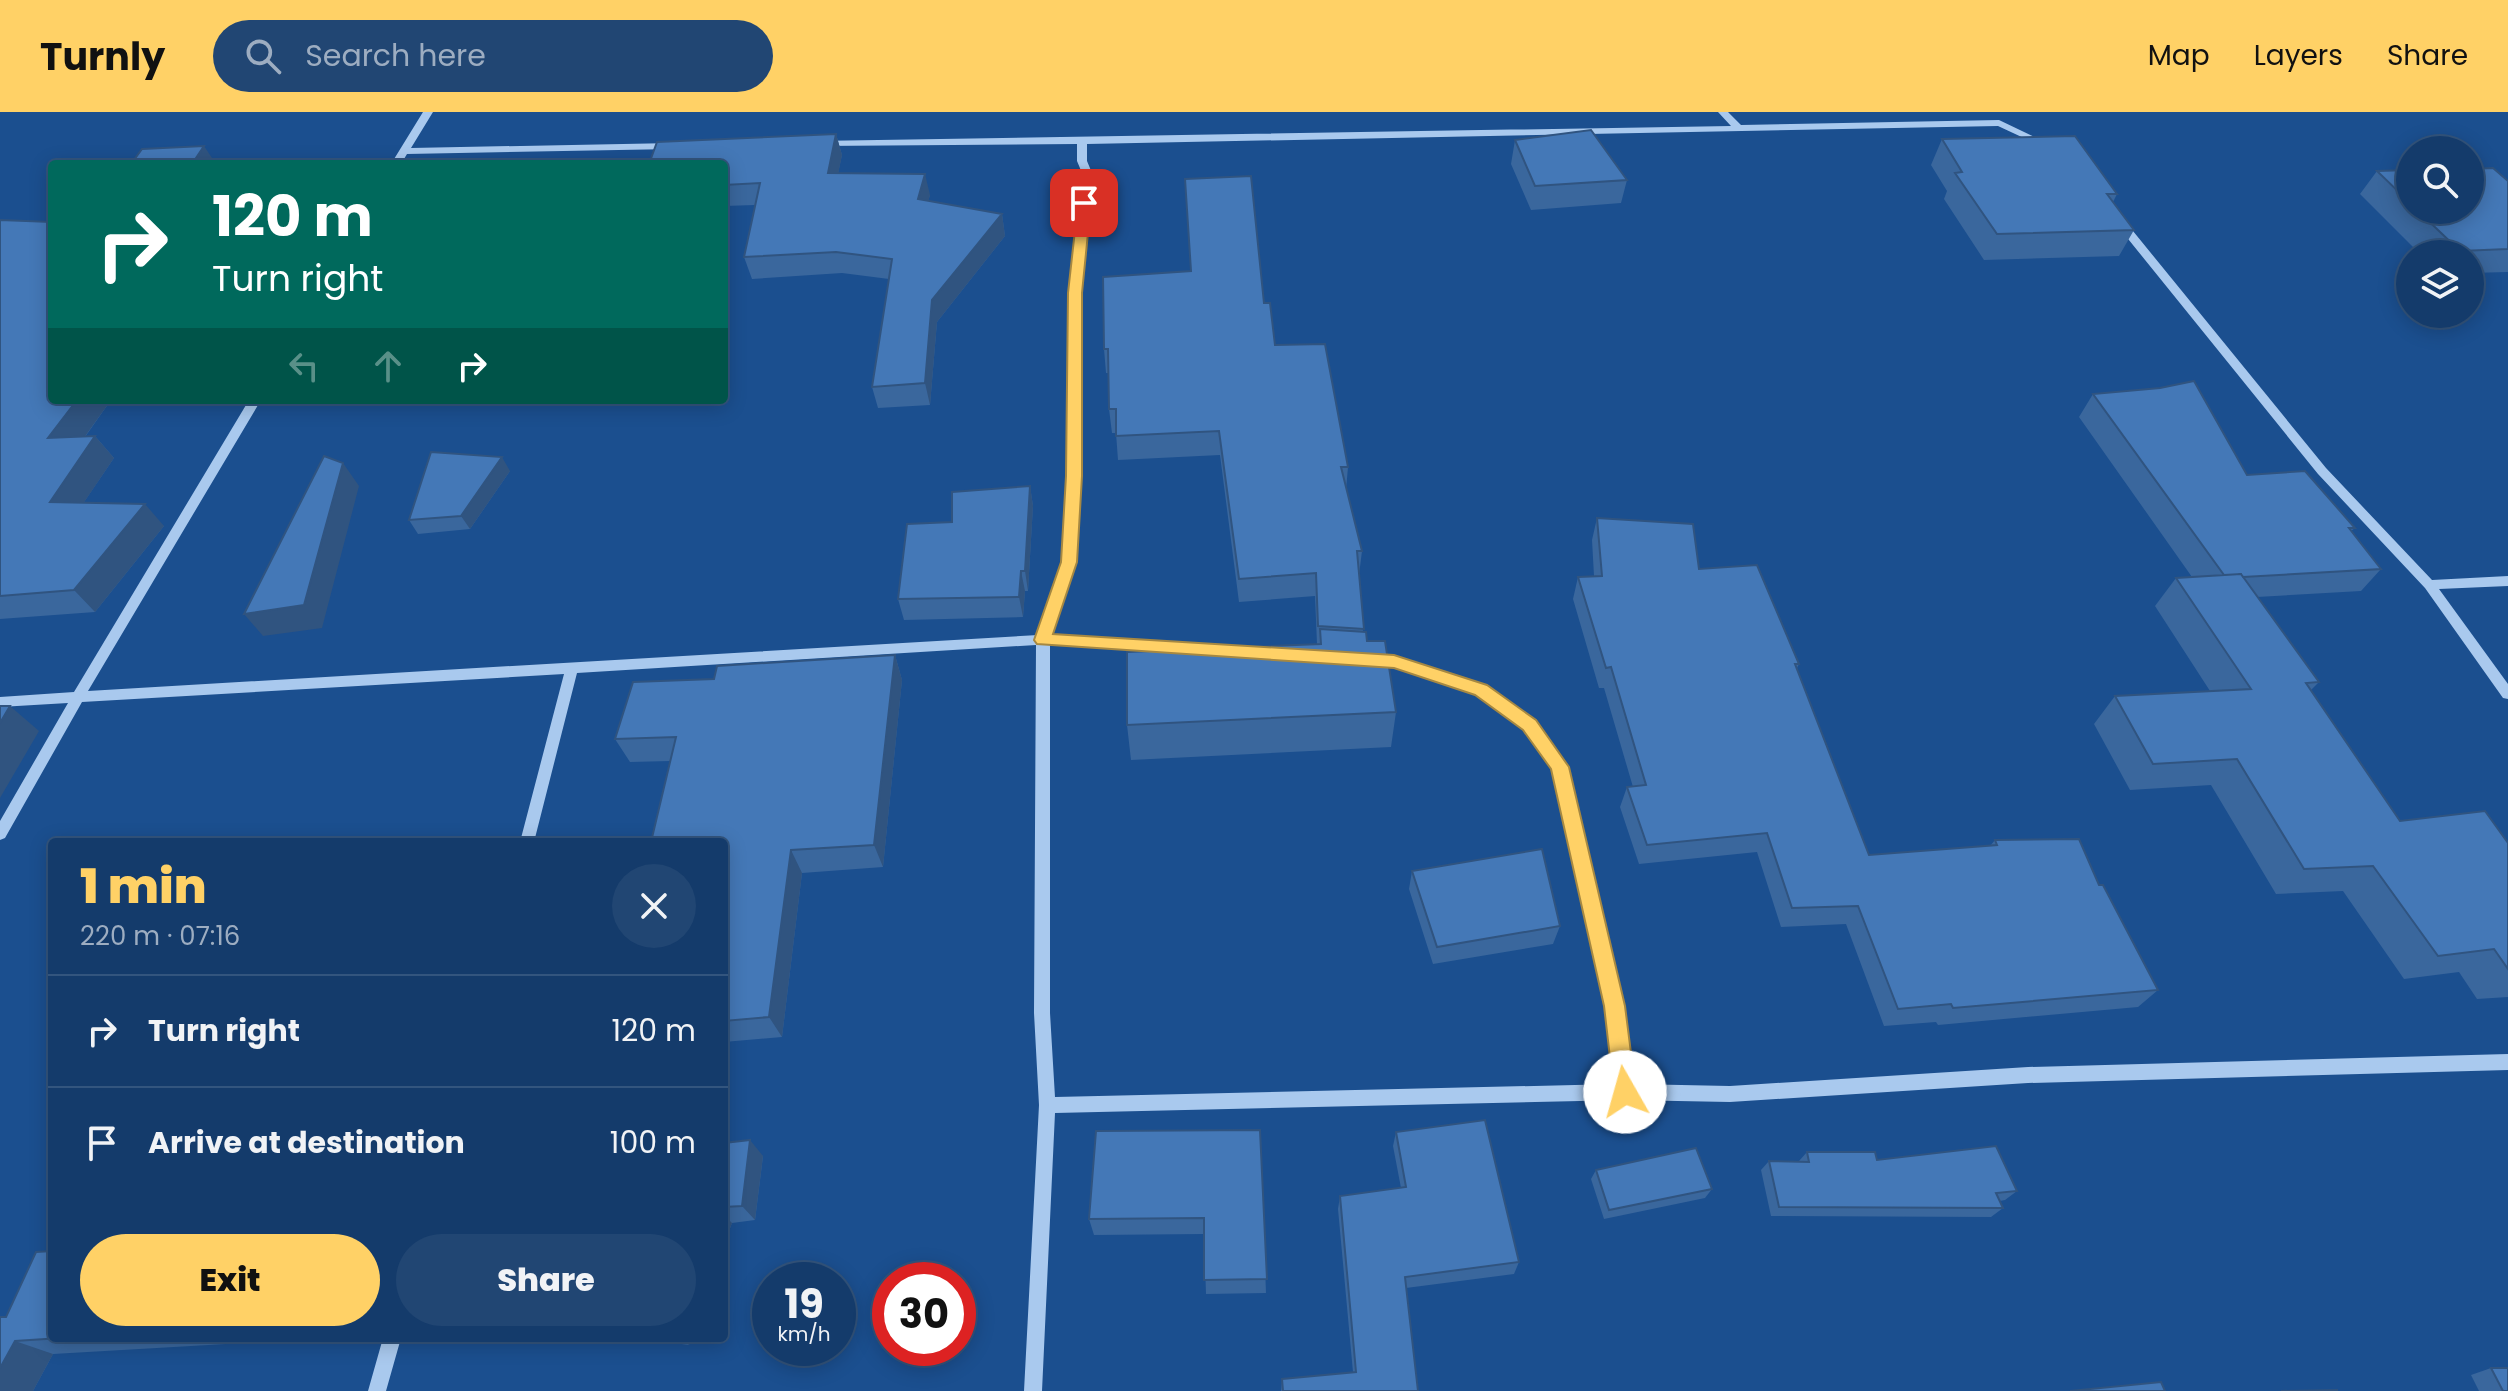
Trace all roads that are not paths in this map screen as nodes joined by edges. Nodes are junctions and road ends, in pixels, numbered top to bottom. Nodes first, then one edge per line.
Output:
1 (428, 112) edge
2 (1723, 112) edge
3 (1739, 129) junction
4 (1082, 141) junction
5 (811, 143) edge
6 (686, 146) edge
7 (2053, 148) edge
8 (403, 151) junction
9 (398, 160) edge
10 (2114, 215) edge
11 (253, 404) edge
12 (2508, 581) edge
13 (2429, 585) junction
14 (1043, 640) junction
15 (1226, 651) edge
16 (1364, 660) edge
17 (572, 668) junction
18 (2508, 694) edge
19 (77, 699) junction
20 (0, 702) edge
21 (0, 834) edge
22 (528, 838) edge
23 (2508, 1062) edge
24 (1625, 1092) junction
25 (1047, 1105) junction
26 (391, 1342) edge
27 (377, 1391) edge
28 (1033, 1391) edge

1 - 8 street
2 - 3 street
3 - 4 street
3 - 7 street
4 - 5 street
4 - 14 street
6 - 8 street
8 - 9 street
10 - 13 street
11 - 19 street
12 - 13 street
13 - 18 street
14 - 15 street
14 - 17 street
14 - 25 street
16 - 24 street
17 - 19 street
17 - 22 street
19 - 20 street
19 - 21 street
23 - 24 street
24 - 25 street
25 - 28 street
26 - 27 street

